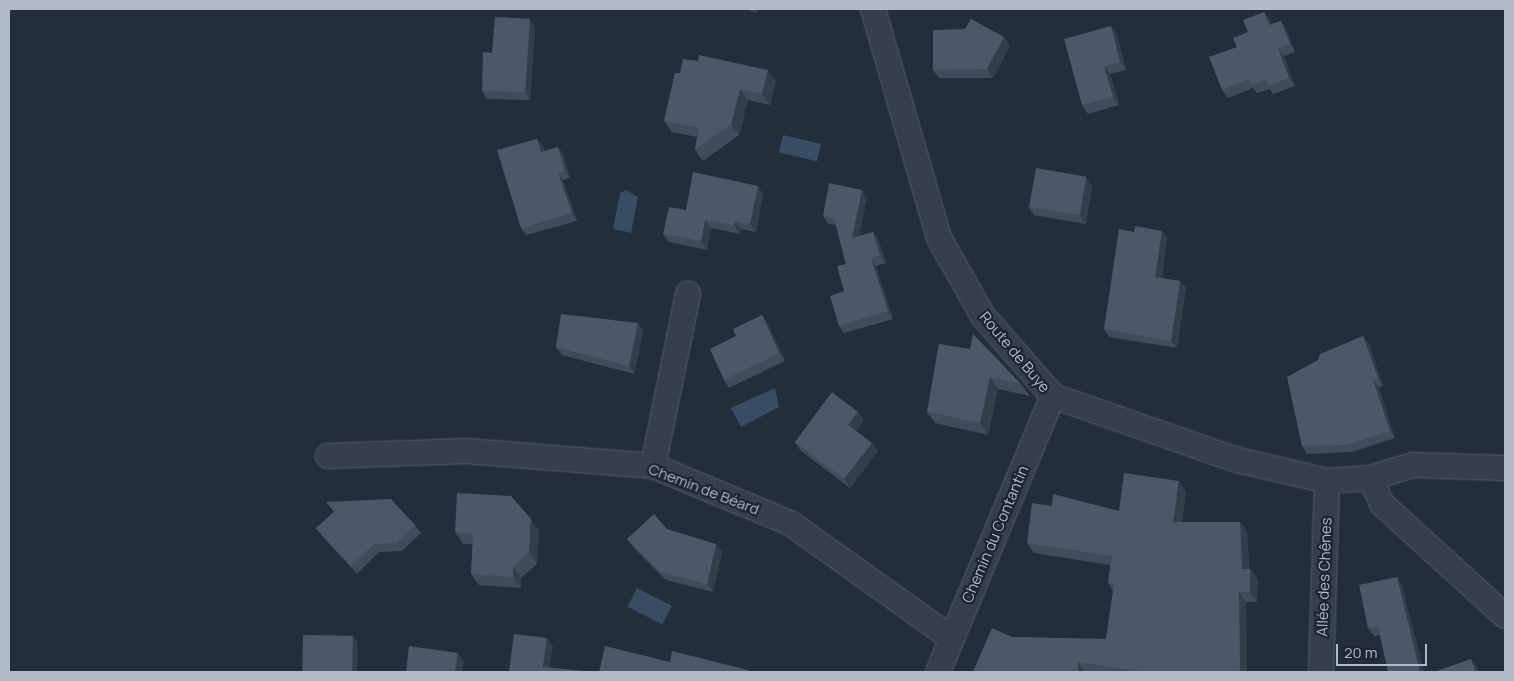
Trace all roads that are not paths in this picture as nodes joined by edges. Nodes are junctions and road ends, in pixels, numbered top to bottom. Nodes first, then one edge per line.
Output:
1 (873, 9) edge
2 (688, 294) dead end
3 (1053, 396) junction
4 (328, 456) dead end
5 (653, 466) junction
6 (1505, 468) edge
7 (1370, 478) junction
8 (1327, 481) junction
9 (1505, 616) edge
10 (951, 638) junction
11 (938, 672) edge
12 (1322, 672) edge

1 - 3 street, Route de Buye
2 - 5 street
3 - 8 street, Route de Buye
3 - 10 street, Chemin du Contantin
4 - 5 street, Chemin de Béard
5 - 10 street, Chemin de Béard
6 - 7 street, Route de Buye
7 - 8 street, Route de Buye
7 - 9 street
8 - 12 street, Allée des Chênes
10 - 11 street, Chemin du Contantin

